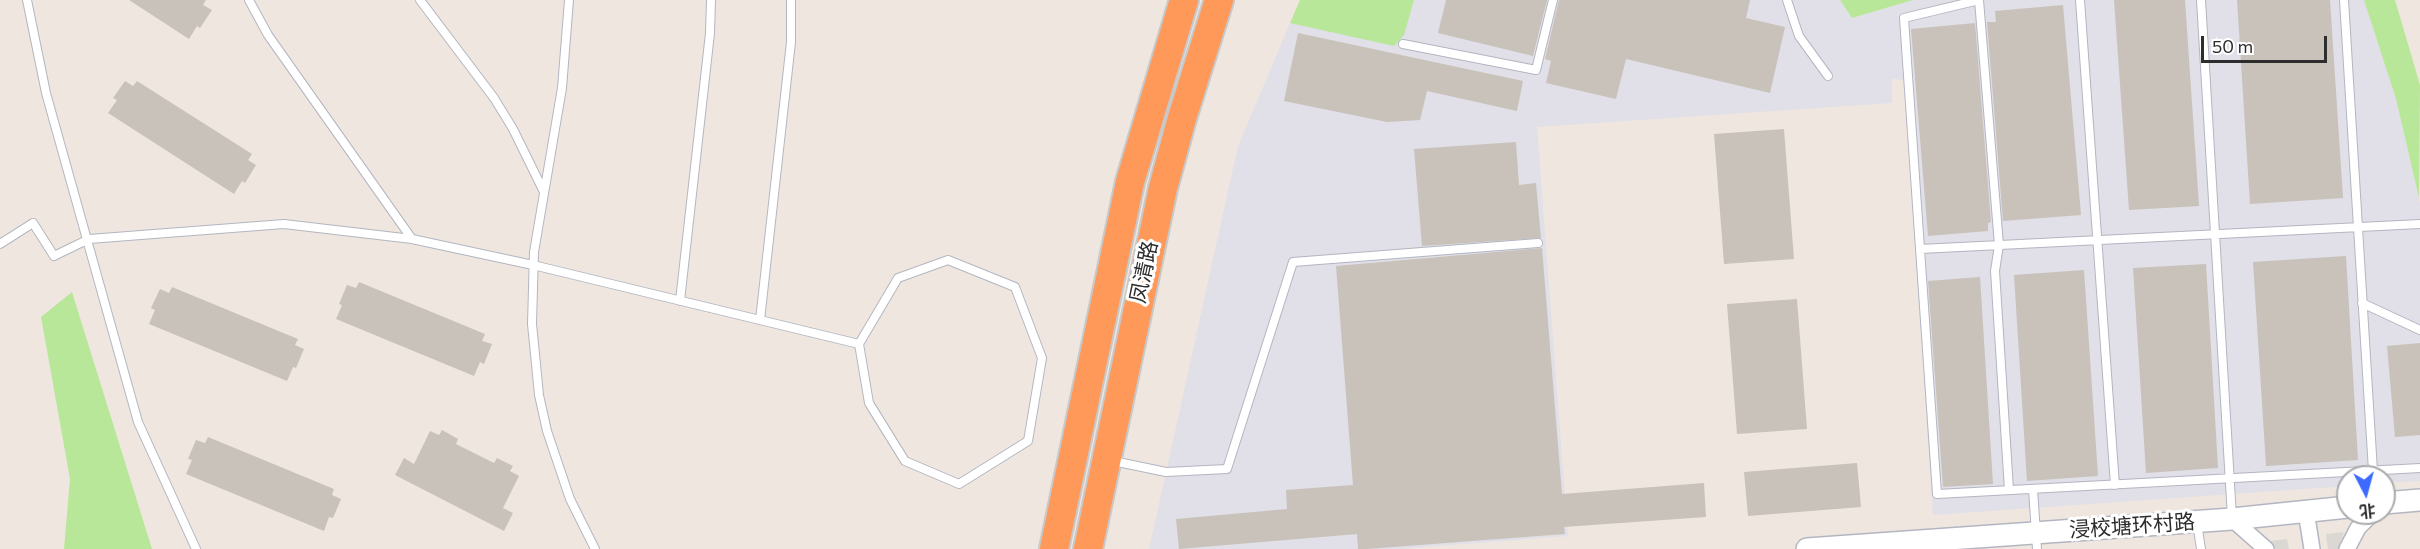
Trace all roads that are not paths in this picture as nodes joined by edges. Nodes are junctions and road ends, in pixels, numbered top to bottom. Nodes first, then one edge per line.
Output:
1 (27, 0) edge
2 (249, 0) edge
3 (420, 0) edge
4 (569, 0) edge
5 (711, 0) edge
6 (791, 0) edge
7 (1184, 0) edge
8 (1219, 0) edge
9 (1553, 0) edge
10 (1787, 0) edge
11 (1979, 0) edge
12 (2080, 0) edge
13 (2201, 0) edge
14 (2344, 0) edge
15 (1402, 44) dead end
16 (1828, 76) dead end
17 (545, 194) junction
18 (2420, 224) edge
19 (2358, 227) junction
20 (2215, 234) junction
21 (88, 239) junction
22 (412, 239) junction
23 (2097, 240) junction
24 (1539, 243) dead end
25 (0, 244) edge
26 (2000, 245) junction
27 (1920, 249) junction
28 (533, 265) junction
29 (680, 301) junction
30 (2362, 303) junction
31 (760, 320) junction
32 (2420, 330) edge
33 (859, 344) junction
34 (1106, 459) junction
35 (2373, 465) edge
36 (2420, 468) edge
37 (2396, 470) edge
38 (2336, 473) edge
39 (2230, 479) junction
40 (2115, 485) junction
41 (2033, 489) junction
42 (2009, 490) junction
43 (2420, 500) edge
44 (2396, 502) edge
45 (2336, 508) edge
46 (2306, 511) junction
47 (2232, 519) junction
48 (2197, 521) junction
49 (2361, 525) edge
50 (2036, 541) edge
51 (196, 549) edge
52 (595, 549) edge
53 (1054, 549) edge
54 (1088, 549) edge
55 (1807, 549) edge
56 (2200, 549) edge
57 (2266, 549) edge
58 (2312, 549) edge
59 (2347, 549) edge

1 - 21 lane
2 - 22 lane
3 - 17 lane
4 - 17 lane
5 - 29 lane
6 - 31 lane
7 - 53 highway, 凤清路
8 - 34 highway, 凤清路
9 - 15 lane
10 - 16 lane
11 - 26 lane
11 - 27 lane
12 - 23 lane
13 - 20 lane
14 - 19 lane
17 - 28 lane
18 - 19 lane
19 - 20 lane
19 - 30 lane
20 - 23 lane
20 - 39 lane
21 - 22 lane
21 - 25 lane
21 - 51 lane
22 - 28 lane
23 - 26 lane
23 - 40 lane
24 - 34 lane
26 - 27 lane
26 - 42 lane
27 - 42 lane
28 - 29 lane
28 - 52 lane
29 - 31 lane
30 - 32 lane
30 - 35 lane
31 - 33 lane
33 - 33 lane
34 - 54 highway, 凤清路
36 - 37 lane
38 - 39 lane
39 - 40 lane
39 - 47 lane
40 - 41 lane
41 - 42 lane
41 - 50 lane
43 - 44 street
45 - 46 street, 浸校塘环村路
46 - 47 street, 浸校塘环村路
46 - 58 street
47 - 48 street, 浸校塘环村路
47 - 57 street
48 - 50 street, 浸校塘环村路
48 - 56 lane
49 - 59 street
50 - 55 street, 浸校塘环村路

